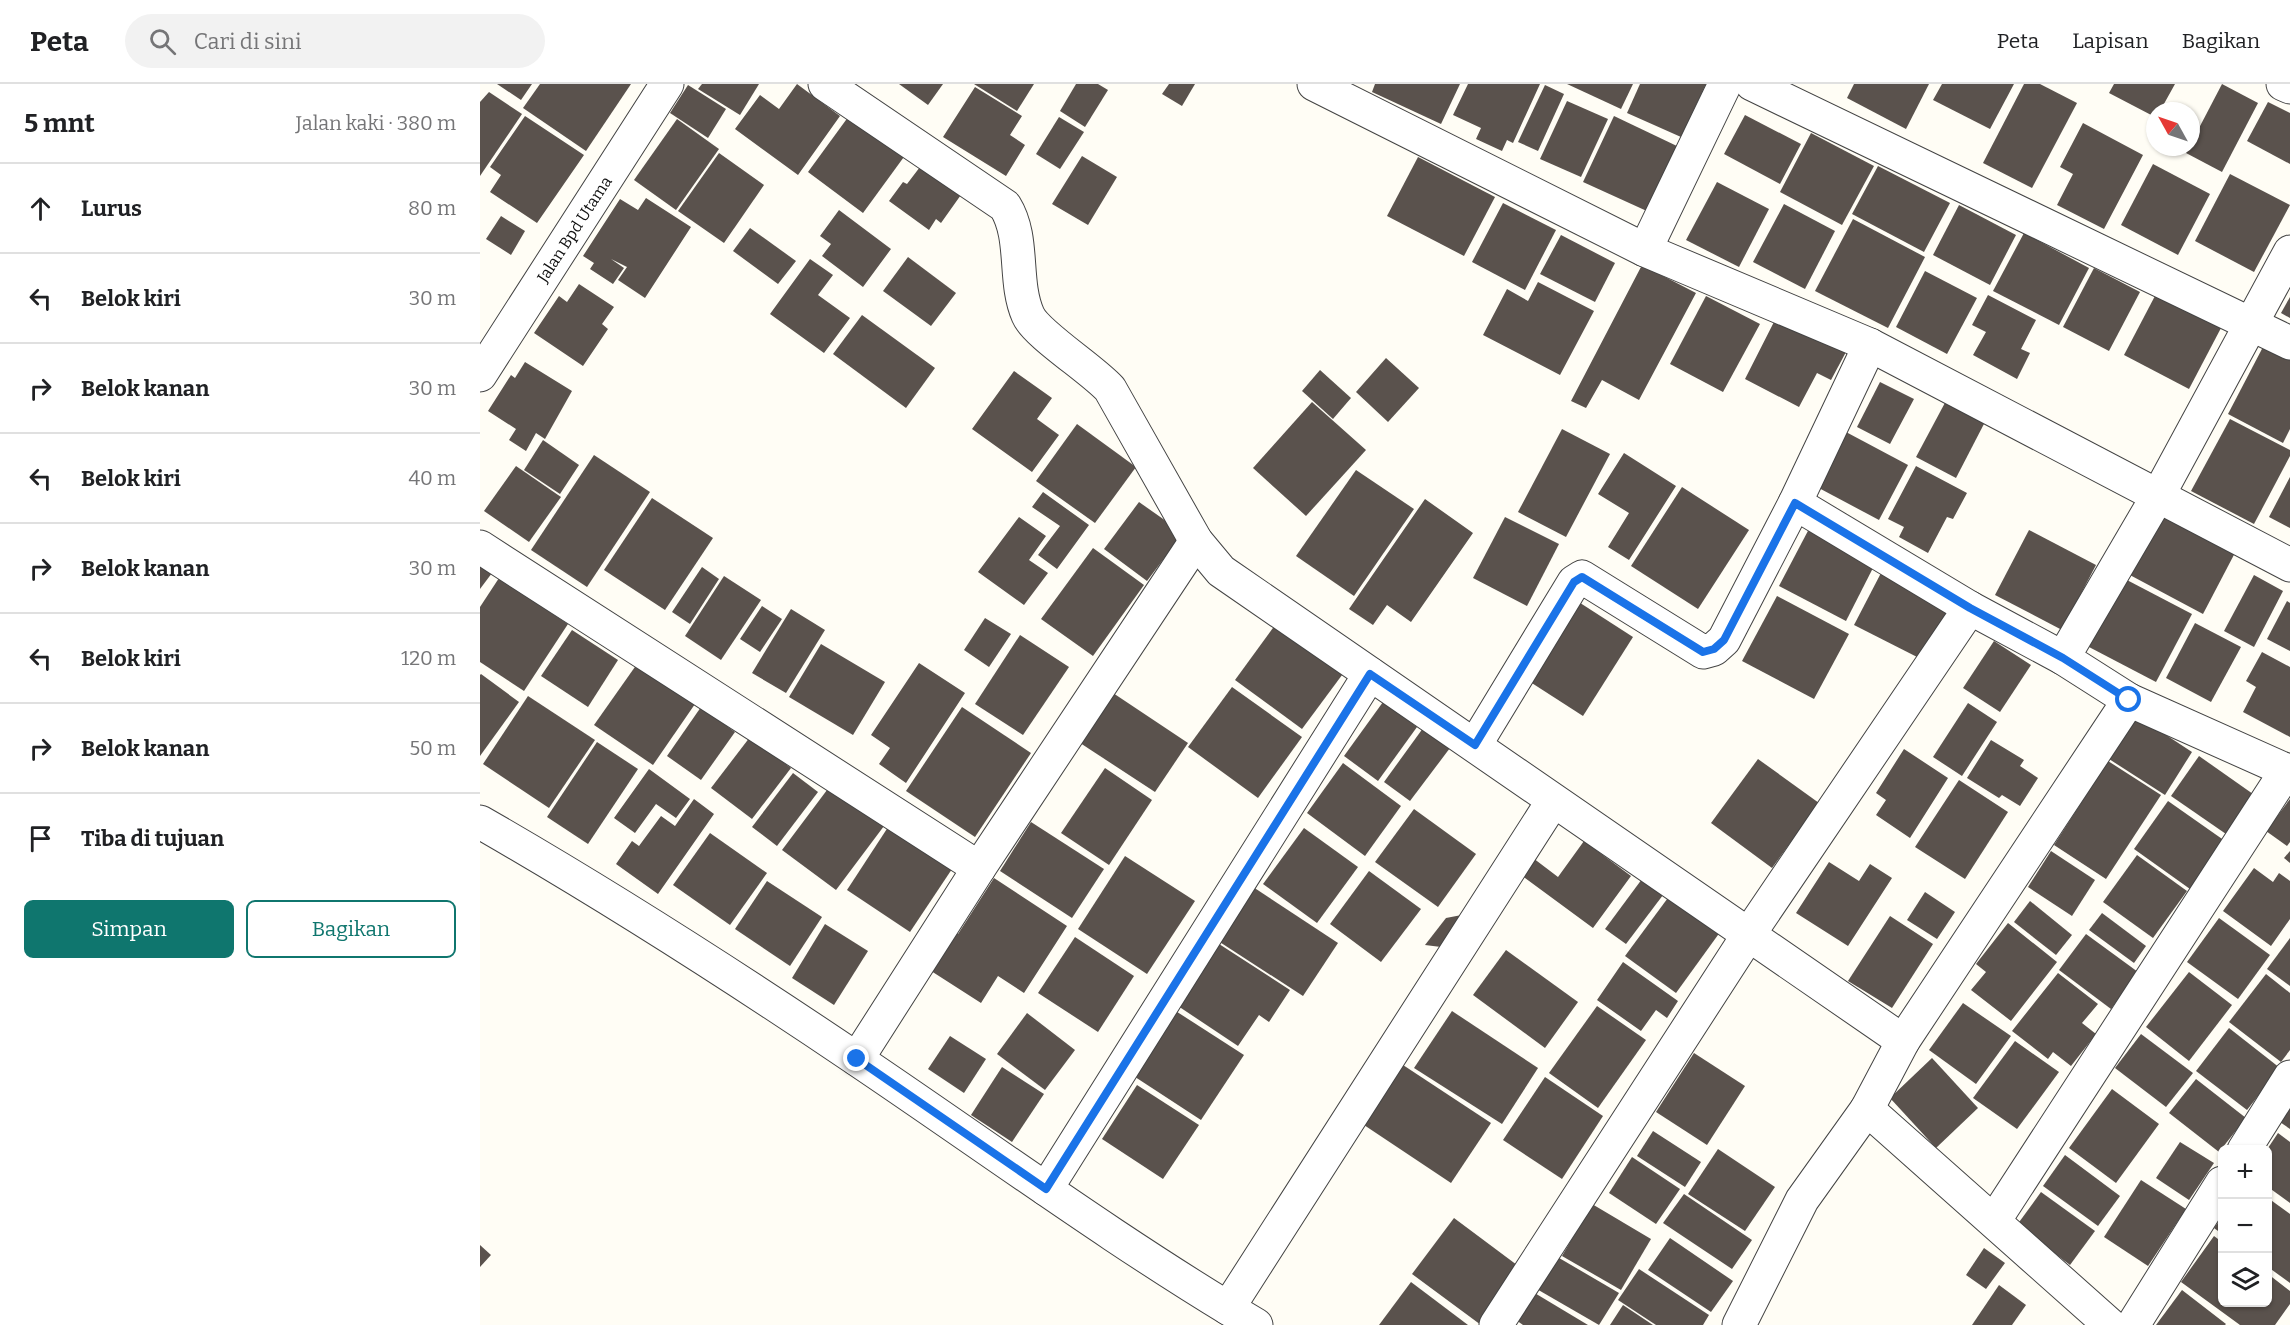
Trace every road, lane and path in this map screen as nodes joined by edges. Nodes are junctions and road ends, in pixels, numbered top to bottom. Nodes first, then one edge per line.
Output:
1 (668, 84) edge
2 (825, 84) edge
3 (1314, 84) edge
4 (1725, 84) edge
5 (1752, 84) edge
6 (2283, 84) edge
7 (2290, 87) edge
8 (1645, 250) junction
9 (2290, 252) edge
10 (2252, 322) junction
11 (2290, 343) edge
12 (1870, 345) junction
13 (480, 375) edge
14 (2159, 494) junction
15 (1795, 503) junction
16 (1196, 541) junction
17 (480, 547) edge
18 (2290, 565) edge
19 (1970, 608) junction
20 (2063, 658) junction
21 (1370, 674) junction
22 (2129, 700) junction
23 (1475, 745) junction
24 (2289, 771) edge
25 (1554, 801) junction
26 (480, 822) edge
27 (979, 868) junction
28 (1749, 934) junction
29 (1903, 1041) junction
30 (857, 1059) junction
31 (2290, 1077) edge
32 (1867, 1109) junction
33 (2247, 1145) edge
34 (1046, 1189) junction
35 (2218, 1191) edge
36 (1994, 1221) junction
37 (1228, 1308) junction
38 (1256, 1325) edge
39 (1496, 1325) edge
40 (1739, 1325) edge
41 (2110, 1325) edge
42 (2133, 1325) edge

1 - 13 street, Jalan Bpd Utama
2 - 16 street
3 - 8 street
4 - 8 street
5 - 10 street
6 - 7 street
8 - 12 street
9 - 10 street
10 - 11 street
10 - 14 street
12 - 14 street
12 - 15 street
14 - 18 street
14 - 20 street
15 - 19 street
15 - 23 street
16 - 21 street
16 - 27 street
17 - 27 street
19 - 20 street
19 - 28 street
20 - 22 street
21 - 23 street
21 - 34 street
22 - 24 street
22 - 29 street
23 - 25 street
24 - 36 street
25 - 28 street
25 - 37 street
26 - 30 street
27 - 30 street
28 - 29 street
28 - 39 street
29 - 32 street
30 - 34 street
31 - 33 street
32 - 36 street
32 - 40 street
34 - 37 street
35 - 42 street
36 - 41 street
37 - 38 street

